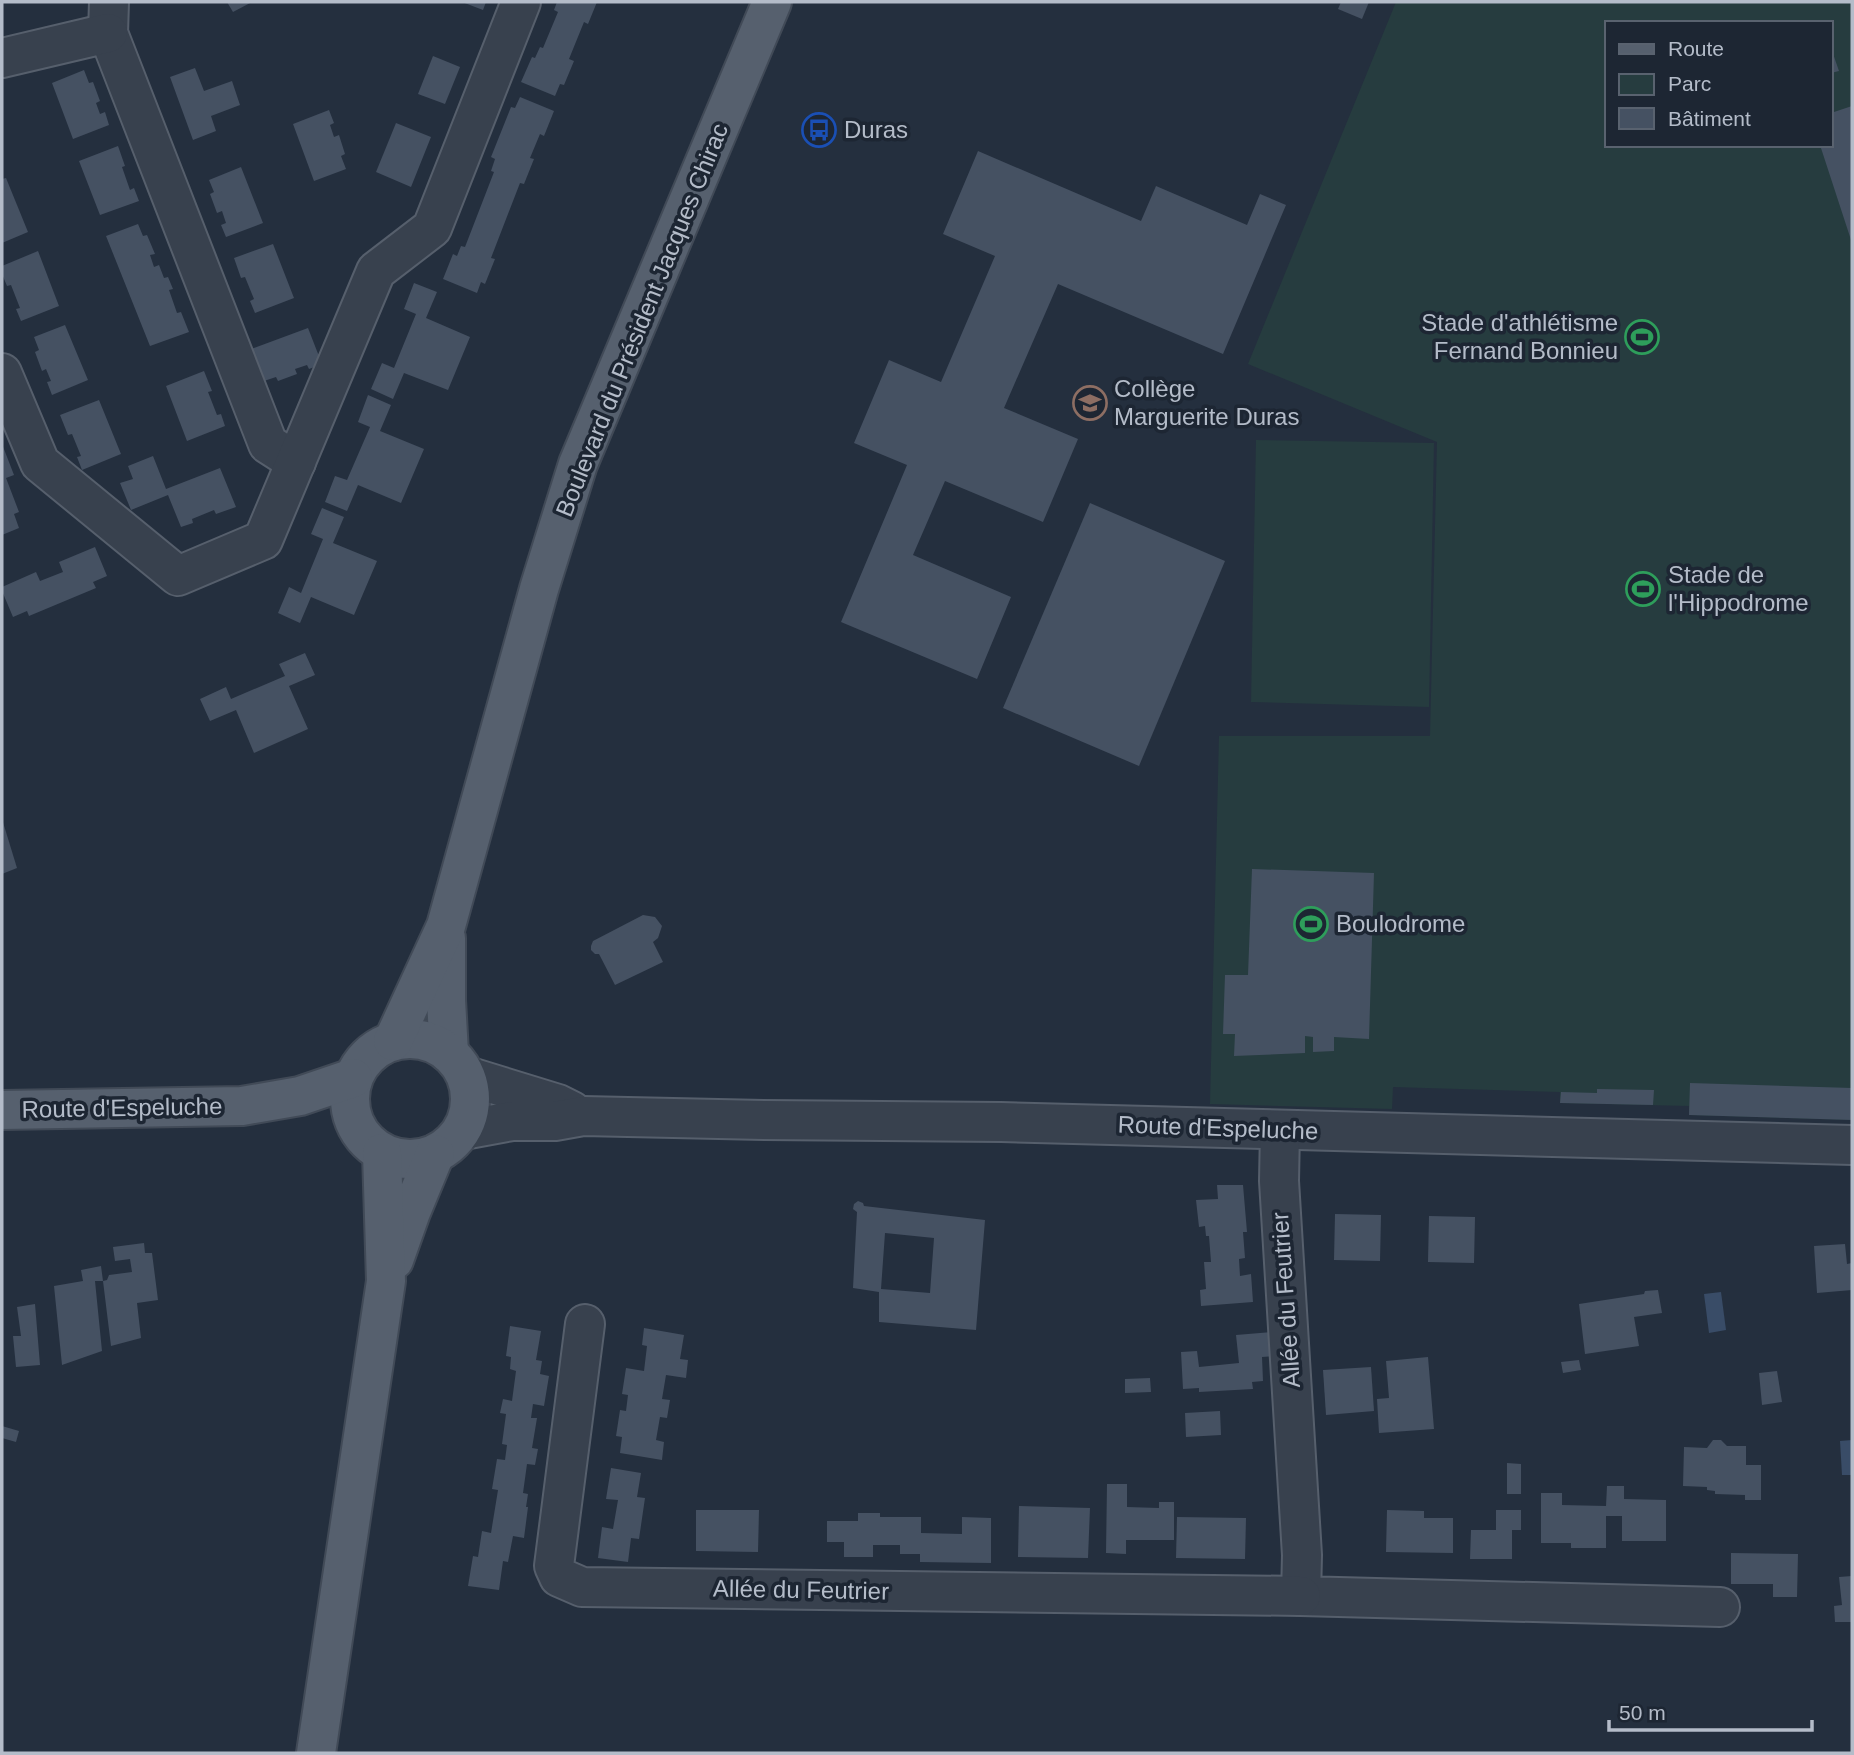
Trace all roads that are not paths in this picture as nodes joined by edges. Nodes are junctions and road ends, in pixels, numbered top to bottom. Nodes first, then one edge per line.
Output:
1 (521, 2) edge
2 (772, 2) edge
3 (108, 18) edge
4 (2, 58) edge
5 (2, 373) edge
6 (296, 462) junction
7 (446, 926) junction
8 (393, 1041) junction
9 (458, 1065) junction
10 (353, 1078) junction
11 (242, 1106) junction
12 (2, 1110) edge
13 (583, 1116) junction
14 (355, 1125) junction
15 (1279, 1130) junction
16 (449, 1142) junction
17 (1852, 1145) edge
18 (382, 1153) junction
19 (386, 1282) junction
20 (585, 1324) dead end
21 (1301, 1596) junction
22 (1720, 1607) dead end
23 (316, 1753) edge

1 - 6 street
2 - 7 main road, Boulevard du Président Jacques Chirac
3 - 4 street
3 - 6 street
5 - 6 street
7 - 8 main road, Boulevard du Président Jacques Chirac
7 - 9 main road, Boulevard du Président Jacques Chirac
8 - 9 main road
8 - 10 main road
9 - 13 street, Route d'Espeluche
9 - 16 main road
10 - 11 main road, Route d'Espeluche
10 - 14 main road
11 - 12 main road, Route d'Espeluche
11 - 14 main road, Route d'Espeluche
13 - 15 street, Route d'Espeluche
13 - 16 street, Route d'Espeluche
14 - 18 main road
15 - 17 street, Route d'Espeluche
15 - 21 street, Allée du Feutrier
16 - 18 main road
16 - 19 main road
18 - 19 main road
19 - 23 main road
20 - 21 street, Allée du Feutrier
21 - 22 street, Allée du Feutrier

